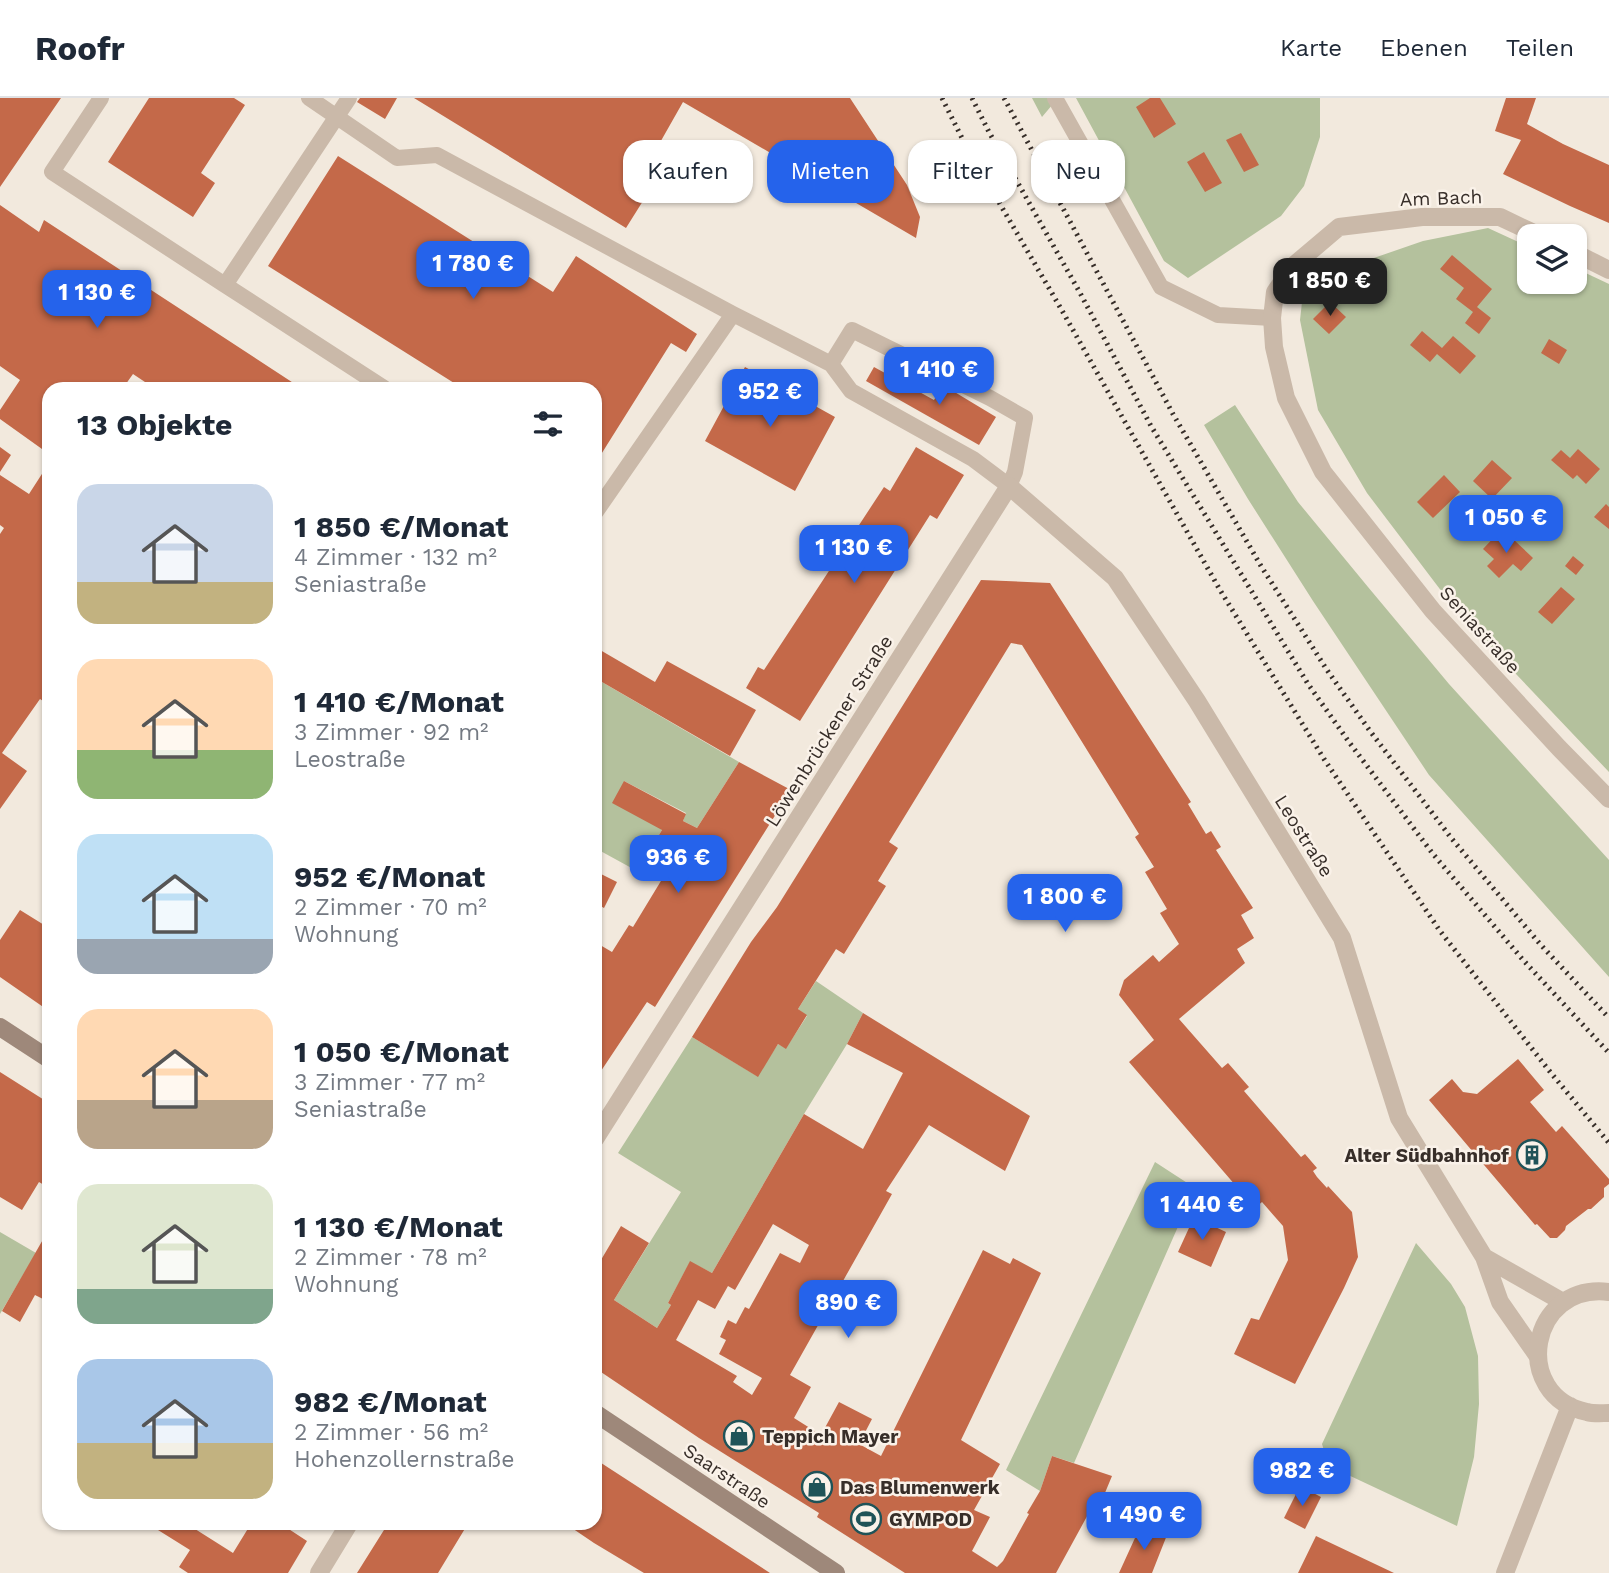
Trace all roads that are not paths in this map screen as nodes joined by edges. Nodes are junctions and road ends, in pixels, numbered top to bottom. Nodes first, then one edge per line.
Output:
1 (101, 98) edge
2 (309, 98) edge
3 (349, 98) edge
4 (1055, 98) edge
5 (337, 116) junction
6 (1517, 225) edge
7 (1339, 227) joint
8 (1587, 259) edge
9 (1609, 270) edge
10 (225, 285) junction
11 (733, 314) junction
12 (1272, 318) junction
13 (831, 364) junction
14 (375, 382) edge
15 (1009, 486) junction
16 (602, 503) edge
17 (1609, 799) edge
18 (0, 1027) edge
19 (42, 1054) edge
20 (602, 1128) edge
21 (1484, 1257) junction
22 (1609, 1292) edge
23 (1563, 1302) junction
24 (1537, 1355) junction
25 (1570, 1406) junction
26 (1609, 1413) edge
27 (602, 1418) edge
28 (344, 1530) edge
29 (319, 1573) edge
30 (836, 1573) edge
31 (1505, 1573) edge

1 - 10 lane
2 - 5 lane
3 - 5 lane
4 - 12 lane
5 - 10 lane
5 - 11 lane
6 - 7 street, Am Bach
7 - 12 street, Seniastraße
8 - 9 street
10 - 14 lane
11 - 13 lane
11 - 16 lane
12 - 17 street, Seniastraße
13 - 15 lane
13 - 15 lane
15 - 20 street, Löwenbrückener Straße
15 - 21 street, Leostraße
18 - 19 main road
21 - 23 street, Leostraße
21 - 24 street, Leostraße
22 - 23 street
23 - 24 street
24 - 25 street, Leostraße
25 - 26 street
25 - 31 street
27 - 30 main road, Saarstraße
28 - 29 street

